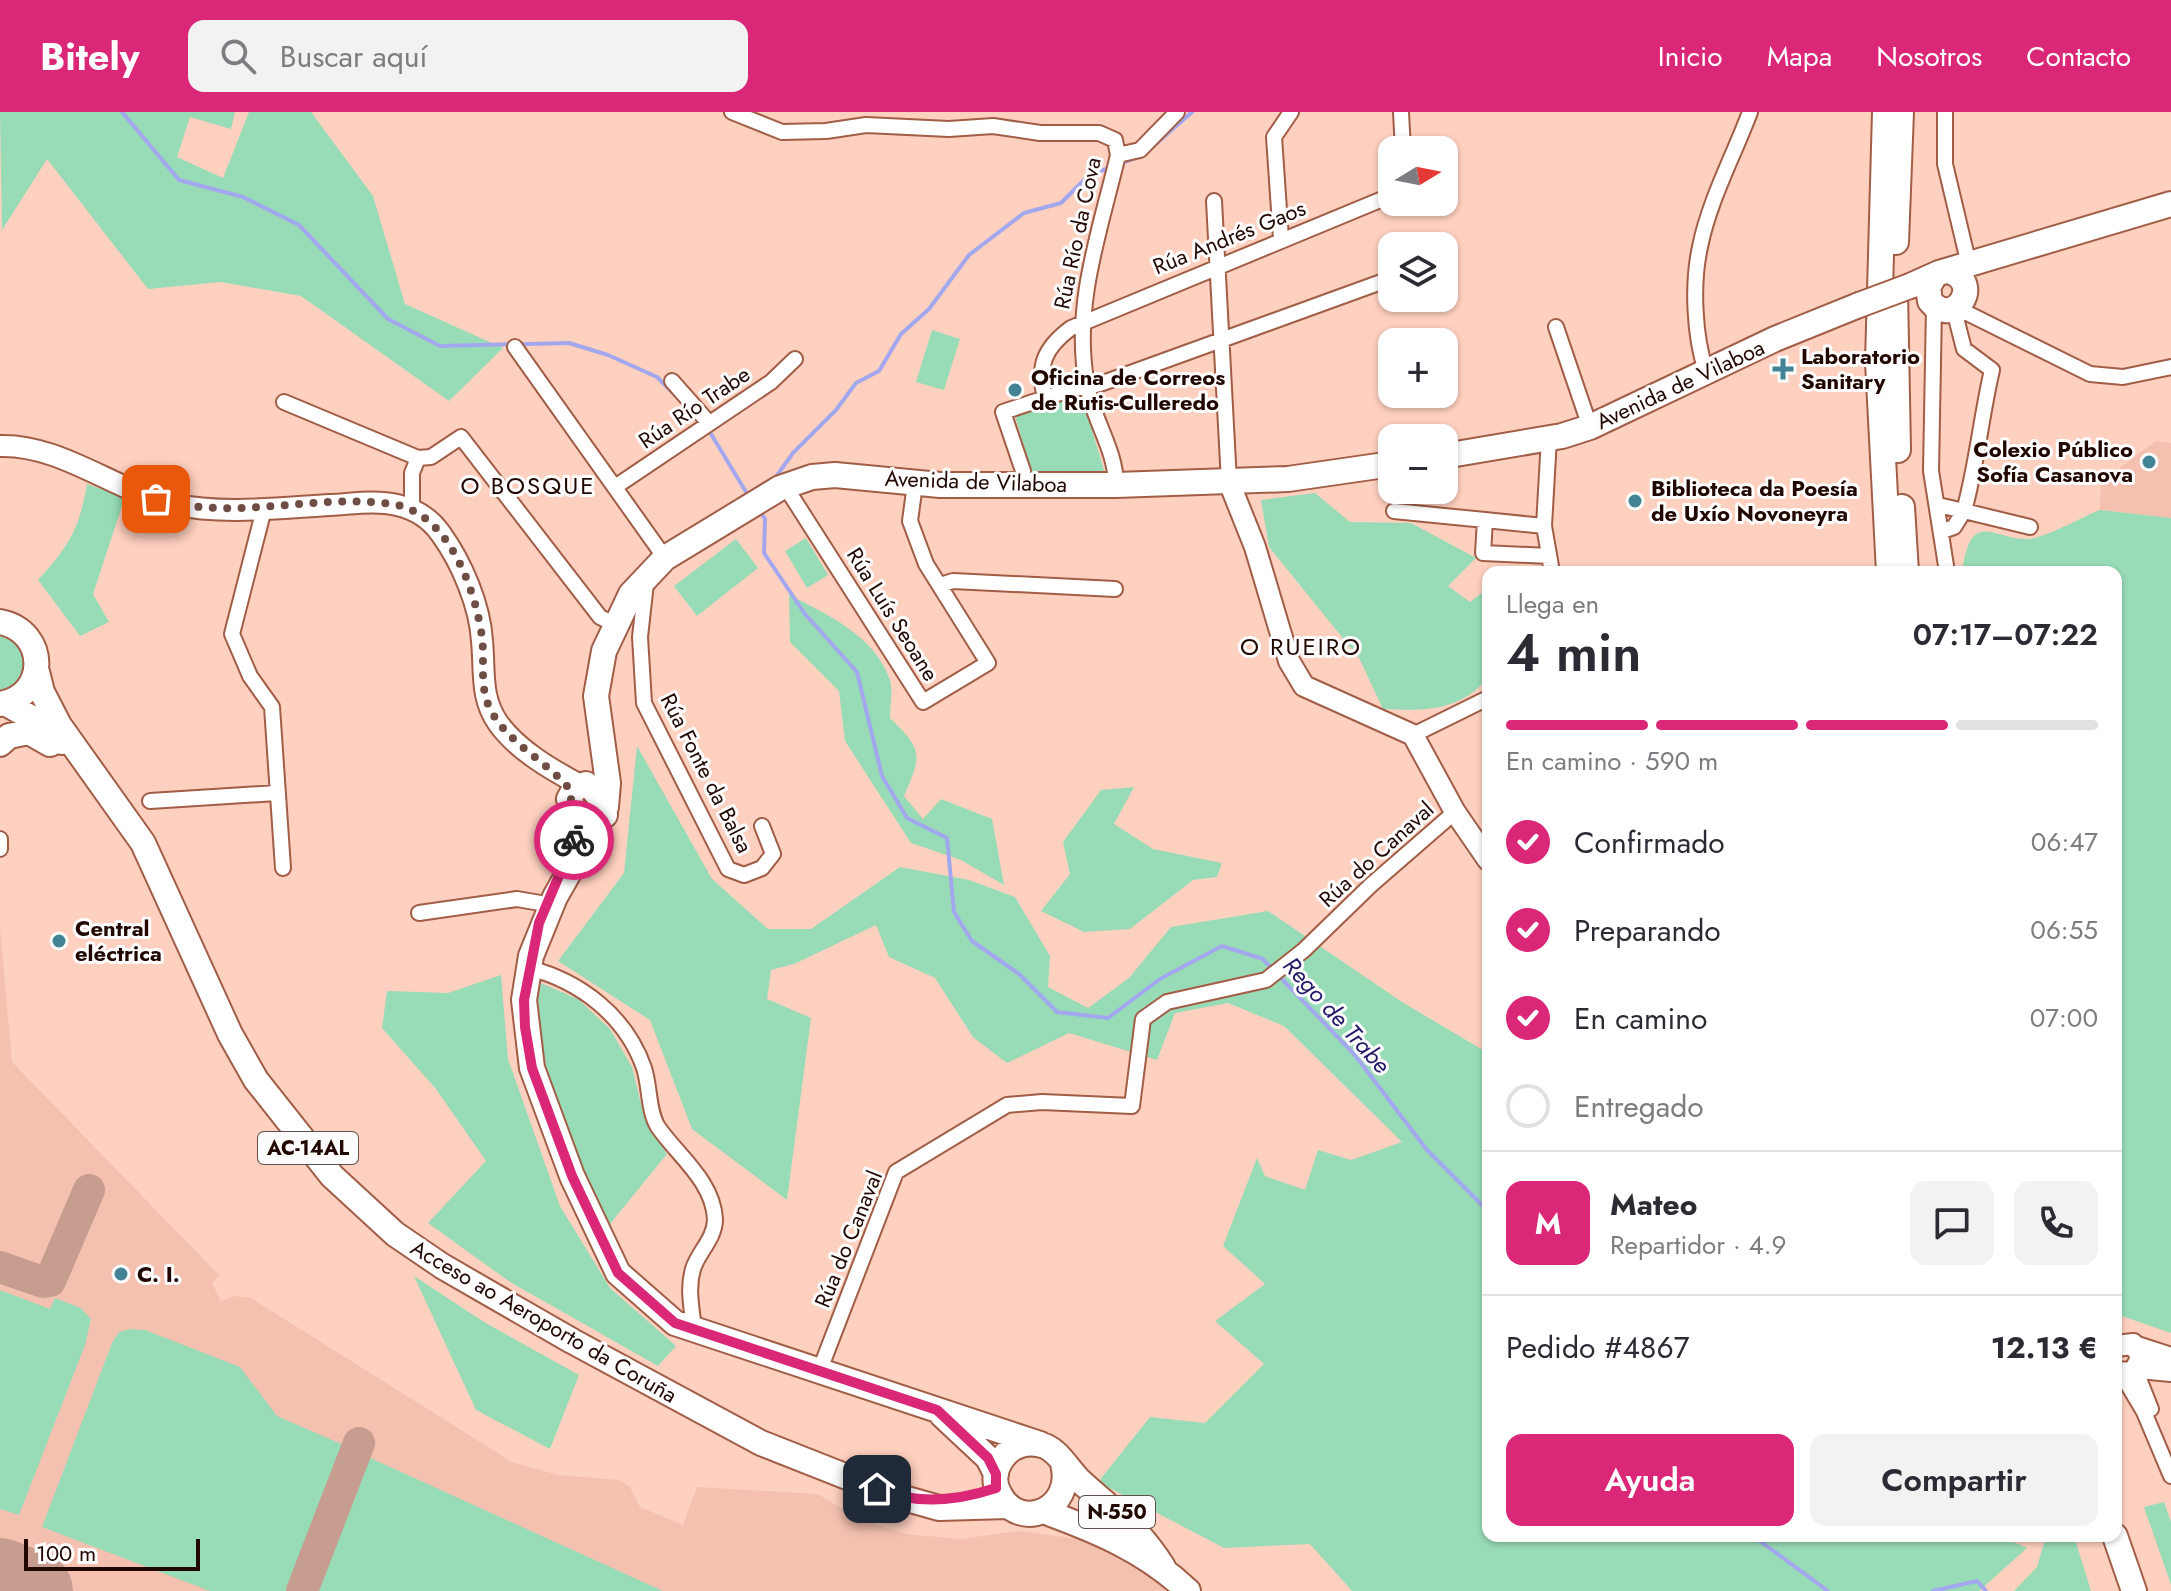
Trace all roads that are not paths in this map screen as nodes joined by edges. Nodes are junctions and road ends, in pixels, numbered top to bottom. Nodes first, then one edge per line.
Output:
1 (732, 112) edge
2 (1177, 112) edge
3 (1291, 112) edge
4 (1401, 112) edge
5 (1750, 112) edge
6 (1885, 112) edge
7 (1901, 112) edge
8 (1945, 112) edge
9 (1402, 136) edge
10 (1118, 155) junction
11 (1214, 201) dead end
12 (1378, 201) edge
13 (2171, 204) edge
14 (1281, 239) junction
15 (1220, 264) junction
16 (1378, 283) edge
17 (1950, 289) junction
18 (1081, 323) junction
19 (1556, 327) dead end
20 (1224, 341) junction
21 (515, 347) dead end
22 (795, 359) dead end
23 (2171, 367) edge
24 (1706, 371) junction
25 (672, 381) dead end
26 (1087, 387) junction
27 (1045, 398) junction
28 (284, 402) dead end
29 (709, 423) junction
30 (1590, 427) junction
31 (1549, 438) junction
32 (0, 446) edge
33 (1458, 454) edge
34 (418, 458) junction
35 (1378, 466) edge
36 (1229, 482) junction
37 (915, 484) junction
38 (1023, 484) junction
39 (1116, 485) junction
40 (615, 487) junction
41 (782, 487) junction
42 (1938, 505) junction
43 (264, 509) junction
44 (412, 509) junction
45 (1394, 511) dead end
46 (1964, 511) junction
47 (1485, 520) junction
48 (1544, 526) junction
49 (2030, 527) dead end
50 (1943, 531) junction
51 (1549, 556) junction
52 (658, 565) junction
53 (1551, 566) edge
54 (1889, 566) edge
55 (1906, 566) edge
56 (1946, 566) edge
57 (940, 585) junction
58 (1115, 589) dead end
59 (0, 622) edge
60 (611, 631) junction
61 (641, 665) junction
62 (37, 672) junction
63 (596, 696) junction
64 (1482, 701) edge
65 (2, 704) edge
66 (1413, 735) junction
67 (610, 739) junction
68 (0, 744) edge
69 (94, 775) junction
70 (276, 793) junction
71 (578, 794) junction
72 (150, 801) dead end
73 (604, 806) junction
74 (1455, 812) junction
75 (762, 826) dead end
76 (0, 839) edge
77 (0, 849) edge
78 (1482, 851) edge
79 (283, 868) dead end
80 (575, 885) junction
81 (546, 904) junction
82 (419, 913) dead end
83 (530, 962) junction
84 (694, 1329) junction
85 (2123, 1342) edge
86 (2171, 1358) edge
87 (2128, 1371) edge
88 (2171, 1371) edge
89 (819, 1372) junction
90 (2151, 1409) junction
91 (937, 1410) junction
92 (1040, 1444) junction
93 (2165, 1460) junction
94 (1063, 1464) junction
95 (2171, 1476) edge
96 (1000, 1489) junction
97 (1043, 1511) junction
98 (2100, 1542) edge
99 (2117, 1542) edge
100 (1163, 1567) junction
101 (1188, 1591) edge
102 (2117, 1591) edge
103 (2134, 1591) edge

1 - 10 street, Rúa Río da Cova
2 - 10 street
3 - 14 street
4 - 9 street
5 - 24 street
6 - 54 highway
7 - 55 highway
8 - 17 street
10 - 18 street, Rúa Río da Cova
11 - 15 street
12 - 14 street, Rúa Andrés Gaos
13 - 17 highway, Avenida de Vilaboa
14 - 15 street, Rúa Andrés Gaos
15 - 18 street, Rúa Andrés Gaos
15 - 20 street
16 - 20 street
17 - 23 street
17 - 24 highway, Avenida de Vilaboa, bridge
17 - 42 street
17 - 46 street
18 - 26 street, Rúa Río da Cova
18 - 27 street, Rúa Andrés Gaos
19 - 30 street
20 - 26 street
20 - 36 street
21 - 40 street
22 - 29 street, Rúa Río Trabe
24 - 30 highway, Avenida de Vilaboa
25 - 29 street
26 - 27 street
26 - 39 street, Rúa Río da Cova
27 - 38 street
28 - 34 street
29 - 40 street, Rúa Río Trabe
30 - 31 highway, Avenida de Vilaboa
31 - 33 highway, Avenida de Vilaboa
31 - 48 street
32 - 43 street
34 - 44 street
34 - 60 street
35 - 36 highway, Avenida de Vilaboa
36 - 39 highway, Avenida de Vilaboa
36 - 66 street
37 - 38 highway, Avenida de Vilaboa
37 - 41 highway, Avenida de Vilaboa
37 - 57 street
38 - 39 highway, Avenida de Vilaboa
40 - 52 street
41 - 52 highway, Avenida de Vilaboa
41 - 57 street, Rúa Luís Seoane
42 - 46 street
42 - 50 street
43 - 44 street
43 - 70 street
44 - 71 street
45 - 47 street
46 - 49 street
46 - 50 street
47 - 48 street
47 - 51 street
48 - 51 street
50 - 56 street
51 - 53 street
52 - 60 highway, Avenida de Vilaboa
52 - 61 street, Rúa Fonte da Balsa
57 - 58 street
59 - 62 highway, Acceso ao Aeroporto da Coruña / AC-14AL
60 - 61 street, Rúa Fonte da Balsa
60 - 63 highway, Avenida de Vilaboa
61 - 75 street, Rúa Fonte da Balsa
62 - 65 highway, Acceso ao Aeroporto da Coruña / AC-14AL
62 - 69 highway, Acceso ao Aeroporto da Coruña / AC-14AL
63 - 67 highway
63 - 71 highway
63 - 73 highway
64 - 66 street
65 - 69 highway, Acceso ao Aeroporto da Coruña / AC-14AL
66 - 74 street
67 - 73 highway
67 - 80 highway
68 - 69 highway, AC-14AL
69 - 96 highway, Acceso ao Aeroporto da Coruña / AC-14AL
70 - 72 street
70 - 79 street
71 - 73 highway
71 - 81 highway
73 - 80 highway
73 - 83 highway
74 - 78 street
74 - 89 street, Rúa do Canaval
76 - 77 street
80 - 83 highway
81 - 82 street
81 - 83 highway
83 - 84 highway
83 - 84 street
84 - 89 highway
85 - 86 street
85 - 87 street
87 - 88 street
87 - 90 street
87 - 93 street
88 - 90 street
89 - 91 highway
90 - 93 street
91 - 92 highway
91 - 96 highway
92 - 94 highway, N-550
92 - 96 highway
93 - 95 street
94 - 97 highway, N-550
94 - 100 highway, N-550
96 - 97 highway, N-550
97 - 100 highway, N-550
98 - 102 highway
99 - 103 highway
100 - 101 highway, N-550

